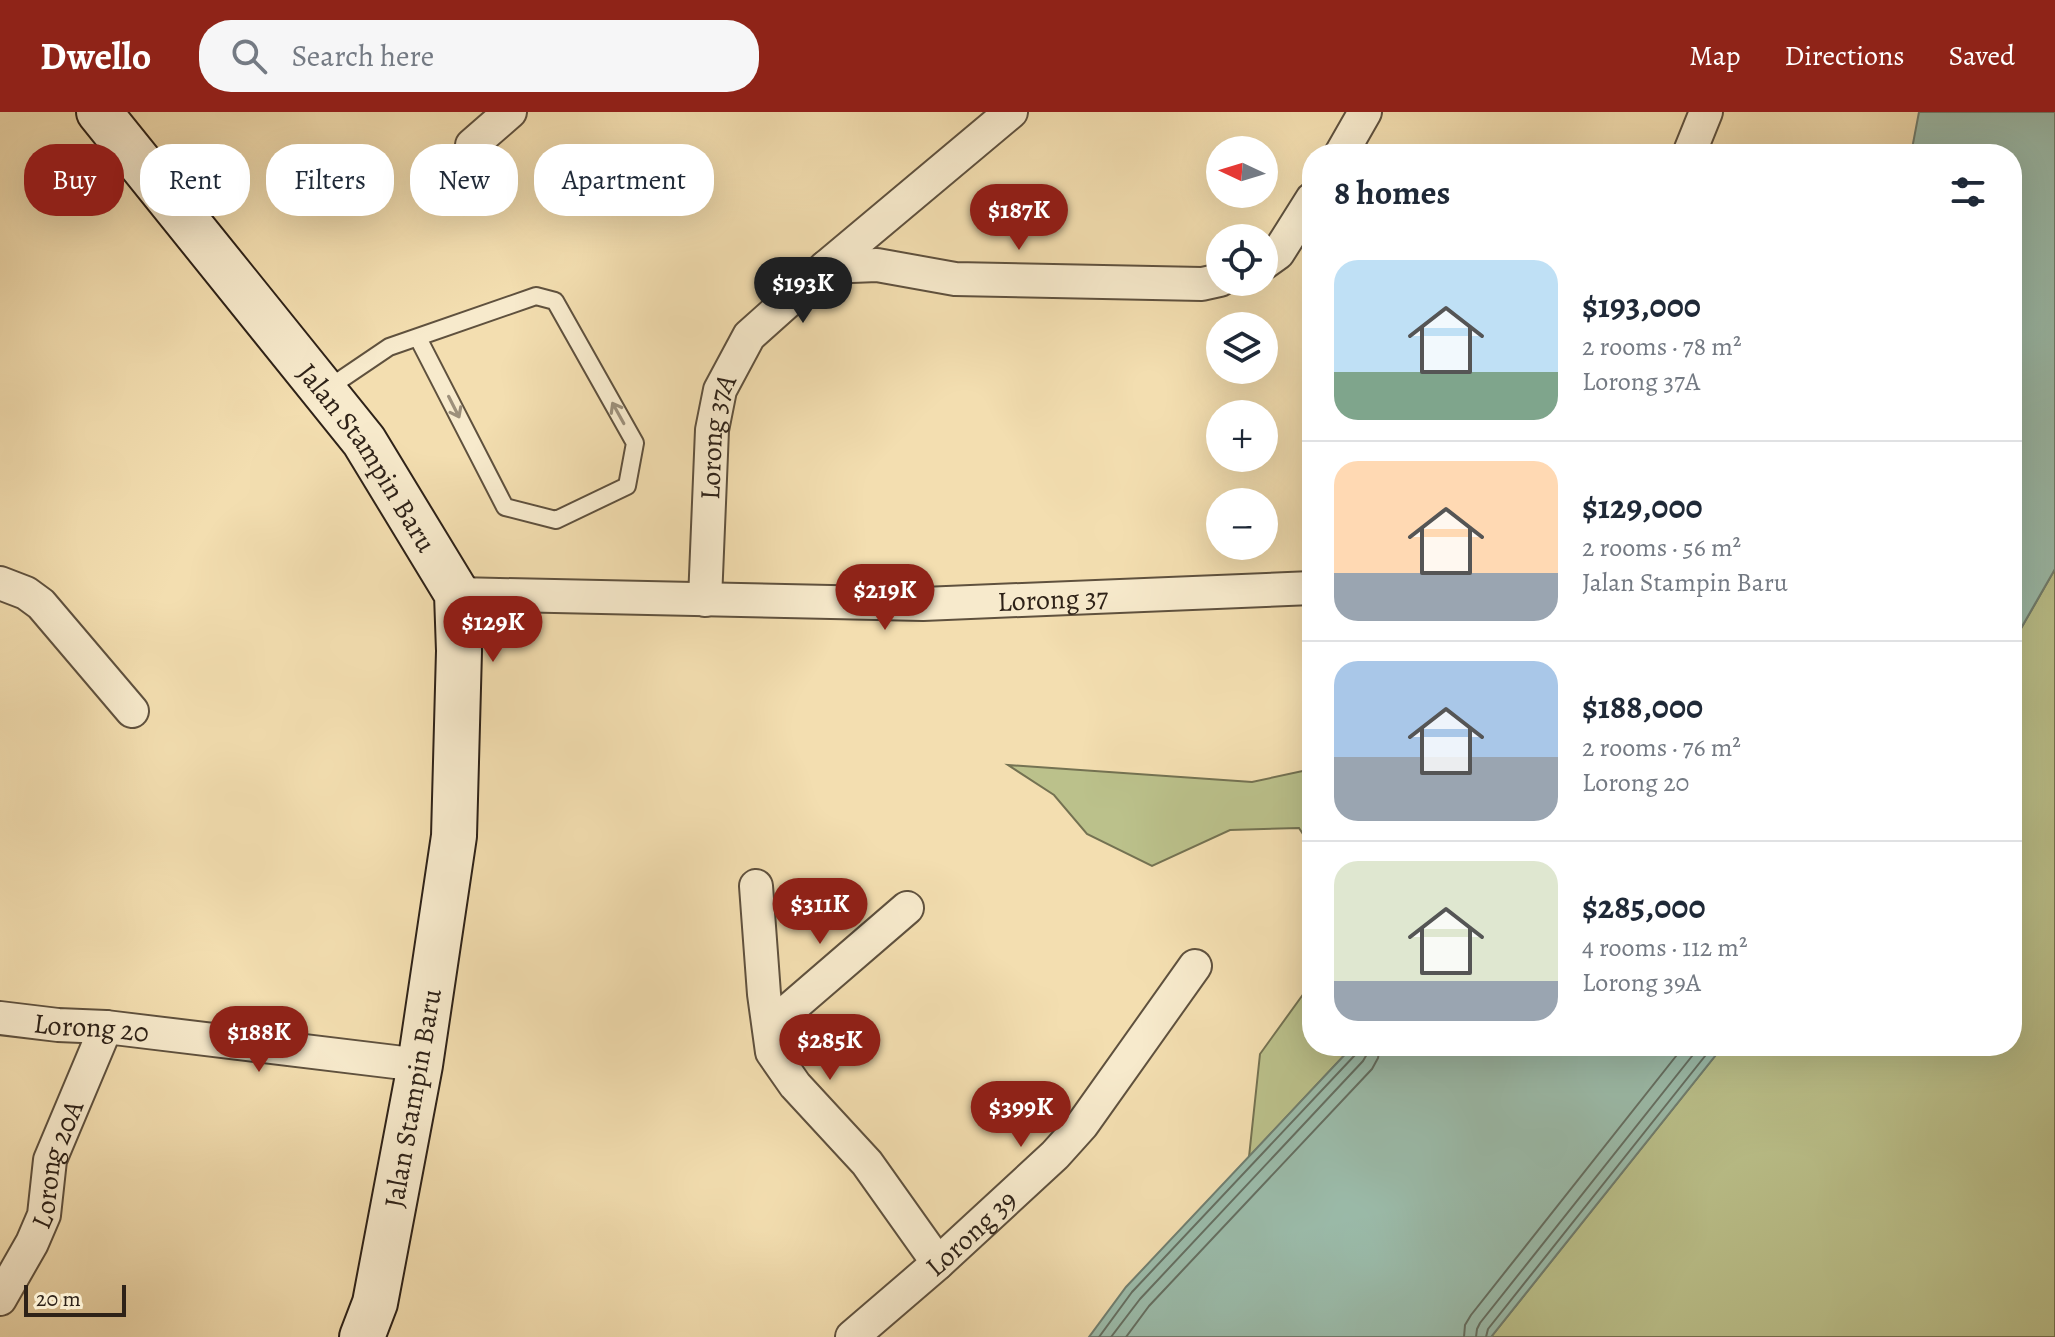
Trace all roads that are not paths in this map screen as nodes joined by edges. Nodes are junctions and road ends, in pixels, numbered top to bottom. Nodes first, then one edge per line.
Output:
1 (99, 112) edge
2 (510, 112) edge
3 (1011, 112) edge
4 (1365, 112) edge
5 (1706, 112) edge
6 (473, 144) edge
7 (1347, 144) edge
8 (1693, 144) edge
9 (1302, 215) edge
10 (1278, 253) edge
11 (826, 267) junction
12 (1206, 283) edge
13 (418, 338) junction
14 (324, 391) junction
15 (0, 583) edge
16 (1302, 588) edge
17 (457, 594) junction
18 (705, 600) junction
19 (132, 711) dead end
20 (756, 886) dead end
21 (907, 908) dead end
22 (1195, 966) dead end
23 (0, 1018) edge
24 (106, 1027) junction
25 (769, 1027) junction
26 (420, 1065) junction
27 (938, 1263) junction
28 (0, 1299) edge
29 (362, 1337) edge
30 (852, 1337) edge

1 - 14 street, Jalan Stampin Baru
2 - 6 street
3 - 11 street, Lorong 37A
4 - 7 street
5 - 8 street
9 - 10 street
11 - 12 street
11 - 18 street, Lorong 37A
13 -> 13 lane
13 - 14 lane
14 - 17 street, Jalan Stampin Baru
15 - 19 street
16 - 18 street, Lorong 37
17 - 18 street, Lorong 37
17 - 26 street, Jalan Stampin Baru
20 - 25 street
21 - 25 street
22 - 27 street, Lorong 39
23 - 24 street, Lorong 20
24 - 26 street, Lorong 20
24 - 28 street, Lorong 20A
25 - 27 street
26 - 29 street, Jalan Stampin Baru
27 - 30 street, Lorong 39

